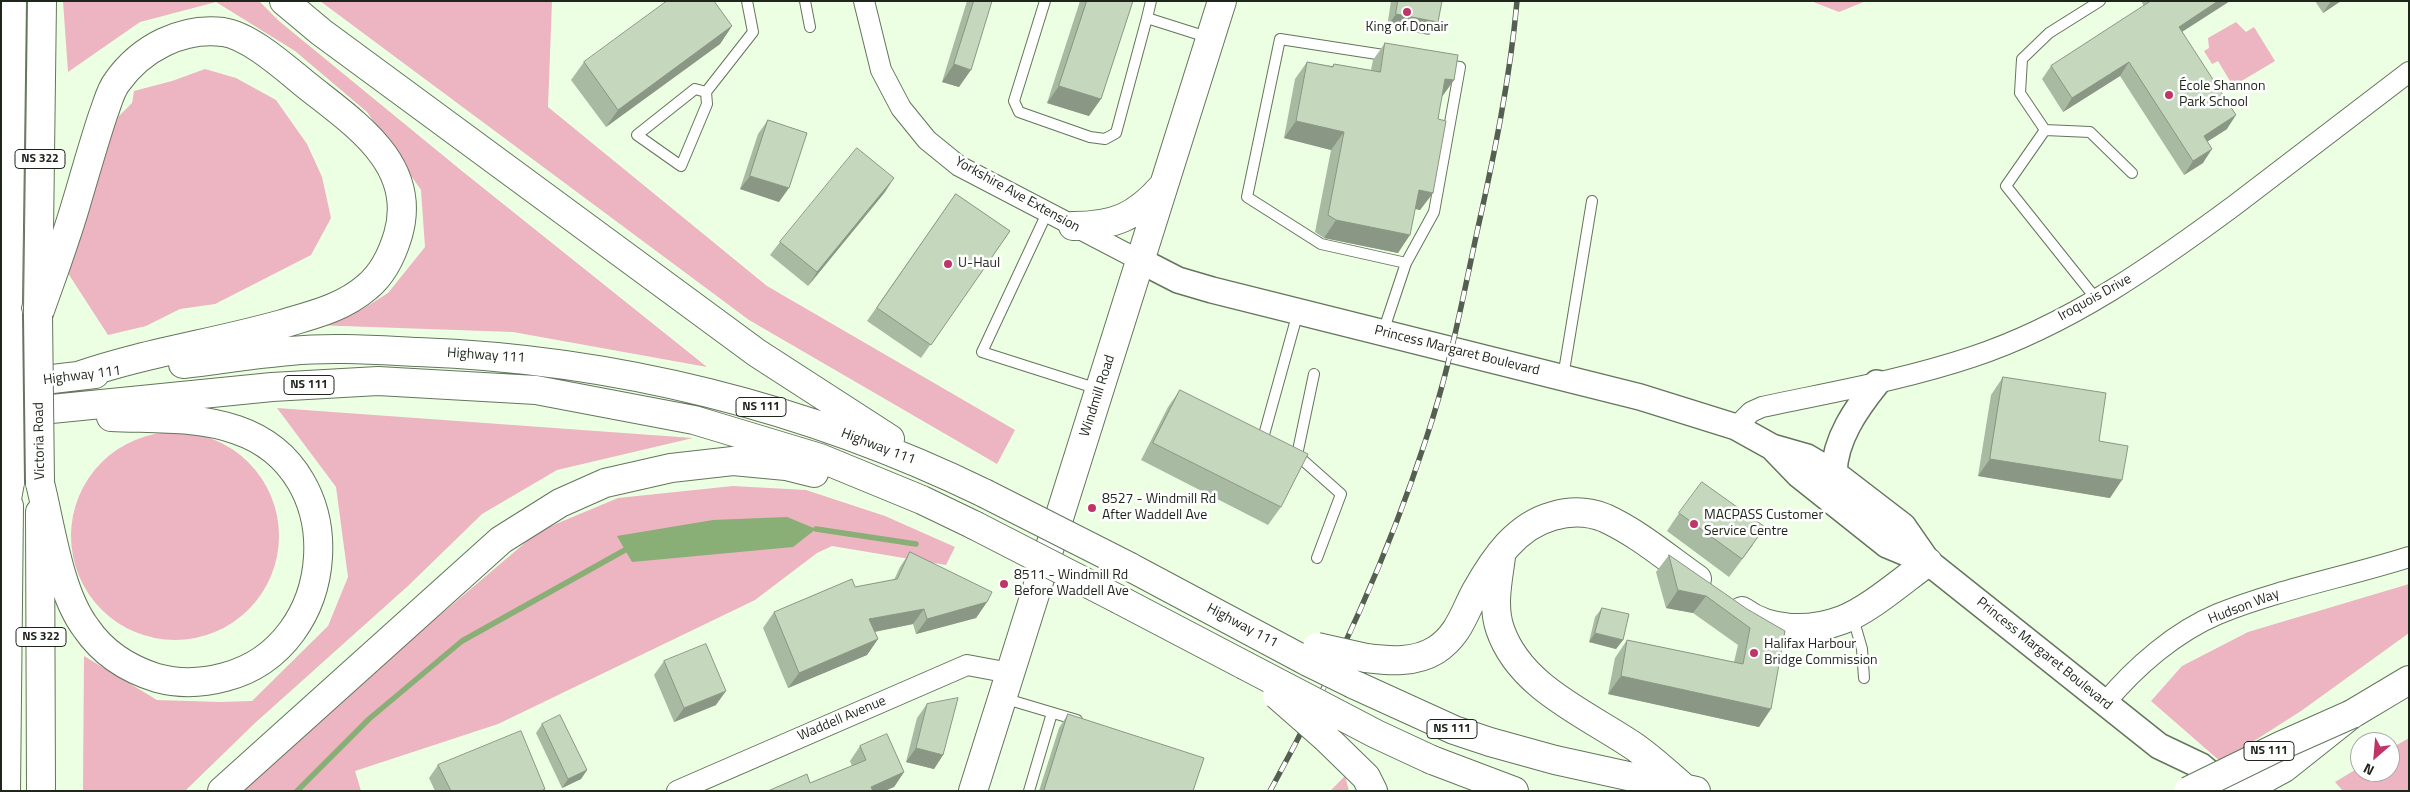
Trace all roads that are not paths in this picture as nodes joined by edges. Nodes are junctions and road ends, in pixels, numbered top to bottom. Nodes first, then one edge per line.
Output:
1 (12, 1) edge
2 (42, 1) edge
3 (284, 1) edge
4 (748, 1) edge
5 (805, 1) edge
6 (864, 1) edge
7 (1045, 1) edge
8 (1151, 1) edge
9 (1222, 1) edge
10 (2100, 1) edge
11 (1146, 18) junction
12 (810, 27) dead end
13 (1210, 38) junction
14 (1404, 58) edge
15 (1432, 63) edge
16 (2409, 72) edge
17 (706, 92) junction
18 (2046, 130) junction
19 (2132, 173) dead end
20 (1164, 185) junction
21 (1592, 201) dead end
22 (1046, 213) junction
23 (1073, 226) junction
24 (1141, 261) junction
25 (1406, 263) junction
26 (1, 276) edge
27 (2097, 300) junction
28 (1298, 312) junction
29 (8, 315) junction
30 (38, 316) junction
31 (1382, 333) junction
32 (1314, 374) dead end
33 (78, 376) junction
34 (1563, 377) junction
35 (1877, 383) junction
36 (1, 385) edge
37 (1099, 389) junction
38 (13, 413) edge
39 (1736, 427) junction
40 (1271, 445) edge
41 (1772, 447) junction
42 (939, 471) junction
43 (1834, 473) junction
44 (10, 482) junction
45 (40, 483) junction
46 (922, 500) junction
47 (1, 533) edge
48 (1502, 551) junction
49 (2409, 557) edge
50 (1317, 558) dead end
51 (1928, 562) junction
52 (1852, 614) junction
53 (1312, 654) junction
54 (1244, 665) junction
55 (1864, 678) dead end
56 (2409, 680) edge
57 (1006, 685) junction
58 (2104, 703) junction
59 (1052, 713) junction
60 (2352, 714) junction
61 (1086, 723) edge
62 (2159, 746) junction
63 (1691, 790) edge
64 (6, 791) edge
65 (41, 791) edge
66 (222, 791) edge
67 (677, 791) edge
68 (972, 791) edge
69 (1029, 791) edge
70 (1373, 791) edge
71 (1514, 791) edge
72 (2189, 791) edge
73 (2230, 791) edge
74 (2242, 791) edge

1 - 29 main road, NS 322
2 - 30 main road, Victoria Road / NS 322
3 - 42 main road
4 - 17 lane
5 - 12 lane
6 - 22 street, Yorkshire Ave Extension
7 - 11 lane
8 - 11 lane
9 - 13 main road, Windmill Road
10 - 18 lane
11 - 13 lane
13 - 20 main road, Windmill Road
14 - 25 lane
15 - 25 lane
16 - 27 street, Iroquois Drive
17 - 17 lane
18 - 19 lane
18 - 27 lane
20 - 23 main road
20 - 24 main road, Windmill Road
21 - 34 lane
22 - 23 street, Yorkshire Ave Extension
22 - 37 lane
23 - 24 street, Yorkshire Ave Extension
24 - 28 street, Princess Margaret Boulevard
24 - 37 main road, Windmill Road
25 - 31 lane
26 - 29 main road
27 - 35 street, Iroquois Drive
28 - 31 street, Princess Margaret Boulevard
28 - 40 lane
29 - 44 main road, NS 322, bridge
30 - 33 main road
30 - 45 main road, Victoria Road / NS 322, bridge
31 - 34 street, Princess Margaret Boulevard
32 - 50 lane
33 - 36 main road, Highway 111 / NS 111
33 - 42 main road, Highway 111 / NS 111
34 - 39 street, Princess Margaret Boulevard
35 - 39 street, Iroquois Drive
35 - 43 street
37 - 57 main road, Windmill Road
38 - 45 main road
38 - 46 main road, Highway 111 / NS 111
39 - 41 street, Princess Margaret Boulevard
41 - 43 street, Princess Margaret Boulevard
41 - 51 street, Princess Margaret Boulevard
42 - 53 main road, Highway 111 / NS 111, bridge
43 - 51 street, Princess Margaret Boulevard
44 - 47 main road
44 - 64 main road, NS 322
45 - 65 main road, Victoria Road / NS 322
46 - 54 main road, Highway 111 / NS 111, bridge
46 - 66 main road
48 - 52 main road
48 - 53 main road, bridge
48 - 63 main road
49 - 58 street, Hudson Way
51 - 52 main road
51 - 58 street, Princess Margaret Boulevard
52 - 55 lane
53 - 63 main road, Highway 111 / NS 111, bridge
54 - 70 main road, bridge
54 - 71 main road, Highway 111 / NS 111, bridge
56 - 60 main road, NS 111
57 - 59 lane
57 - 67 street, Waddell Avenue
57 - 68 main road, Windmill Road
58 - 62 street, Princess Margaret Boulevard
59 - 61 lane
59 - 69 lane
60 - 72 main road, NS 111, bridge
60 - 74 main road, NS 111, bridge
62 - 72 street, Princess Margaret Boulevard
62 - 73 street, Princess Margaret Boulevard

